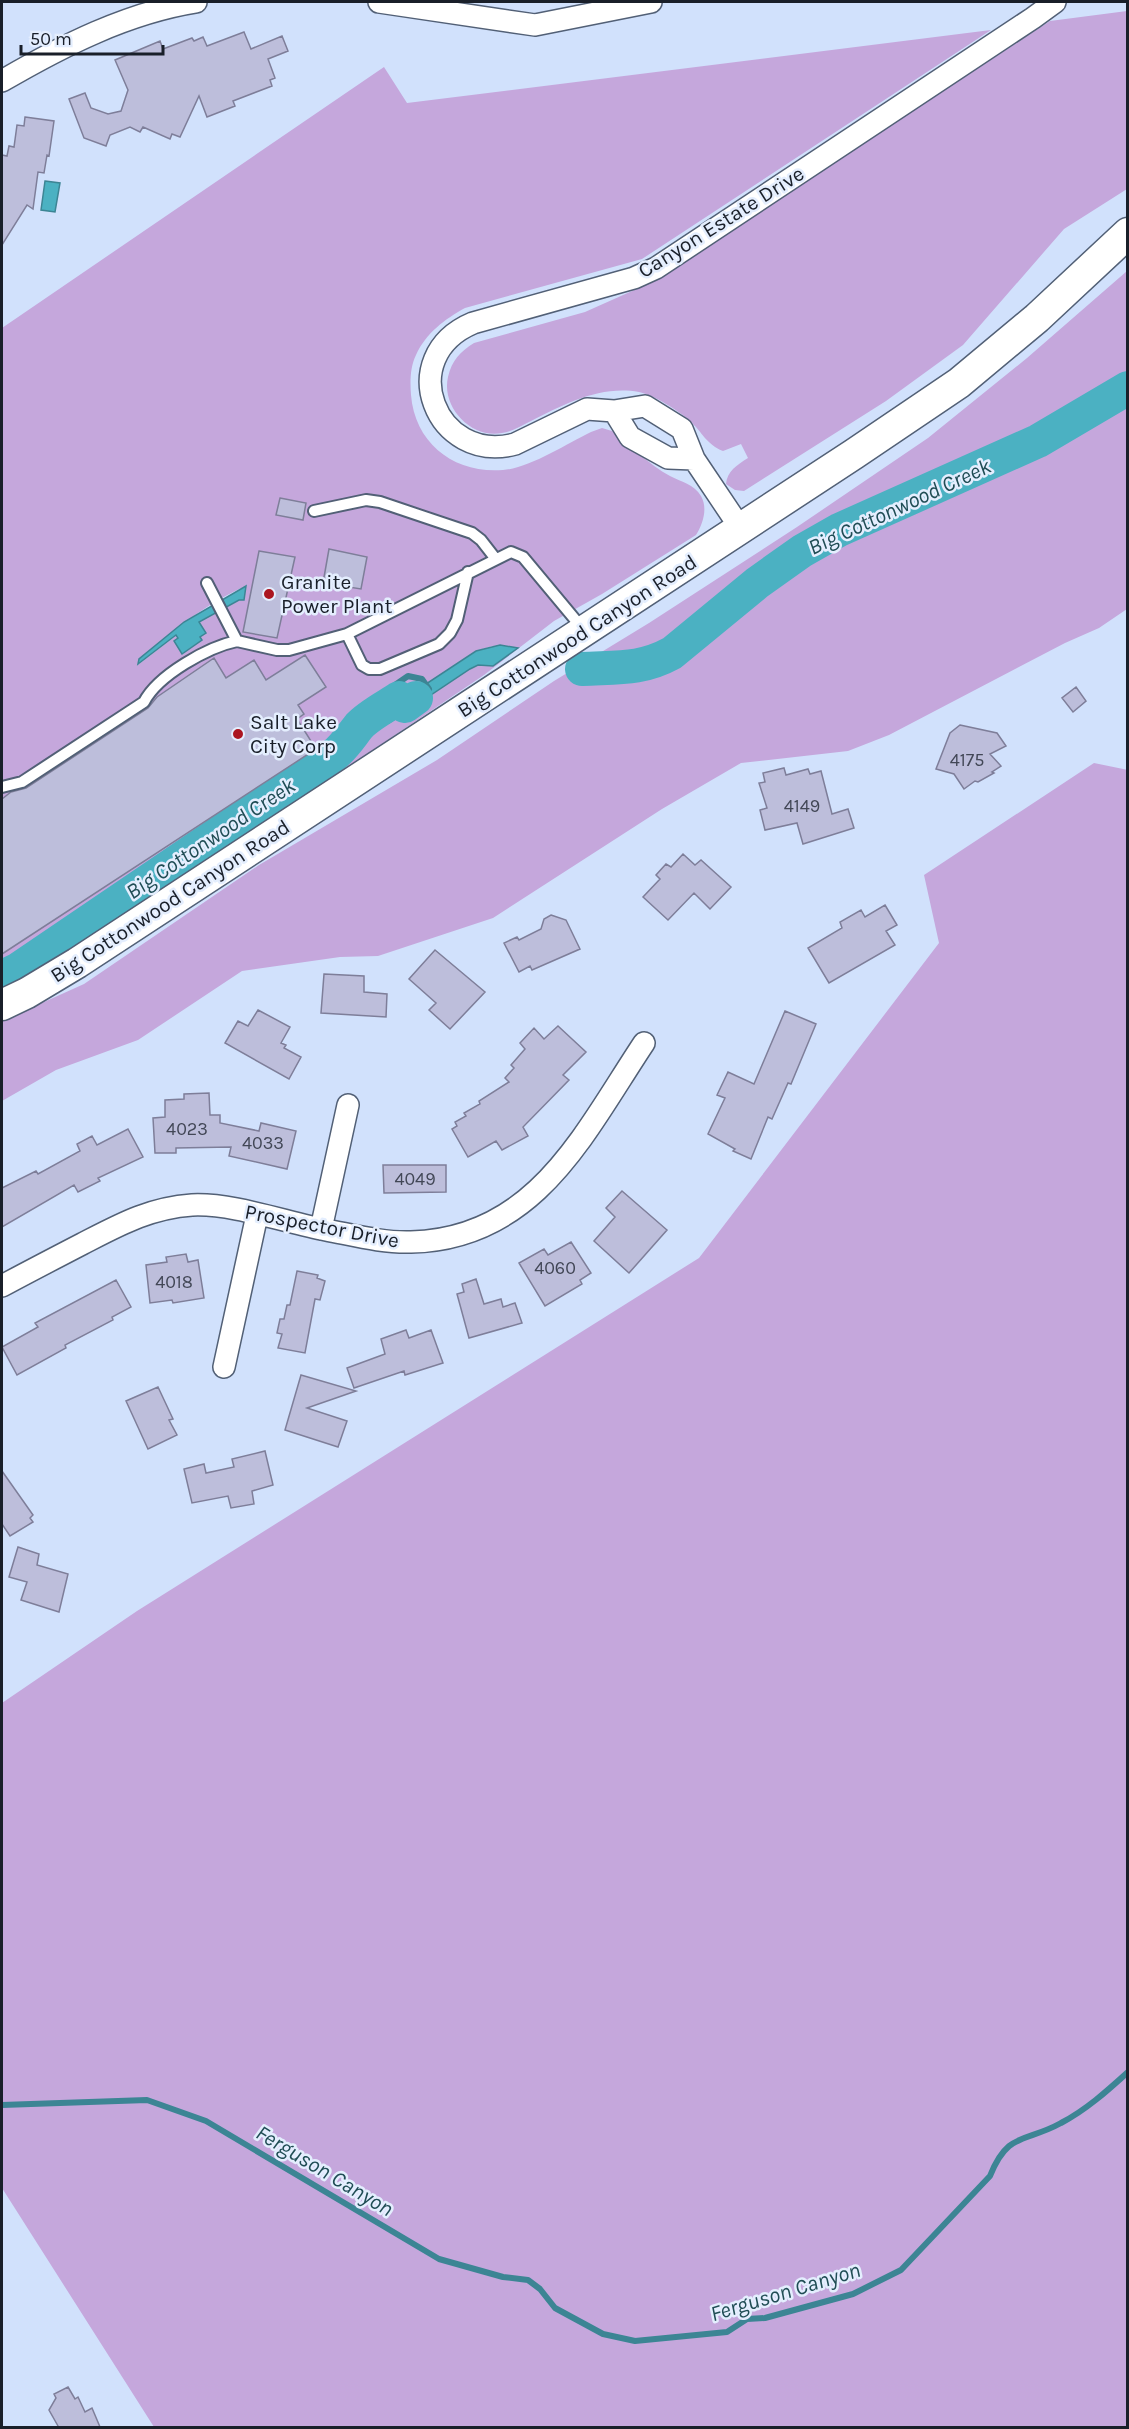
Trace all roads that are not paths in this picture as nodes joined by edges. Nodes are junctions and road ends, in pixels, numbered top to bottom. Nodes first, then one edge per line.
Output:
1 (196, 2) edge
2 (379, 2) edge
3 (651, 2) edge
4 (1055, 2) edge
5 (2, 81) edge
6 (1128, 233) edge
7 (614, 411) junction
8 (694, 459) junction
9 (314, 511) dead end
10 (741, 529) junction
11 (495, 558) junction
12 (468, 572) junction
13 (207, 583) dead end
14 (585, 631) junction
15 (347, 634) junction
16 (237, 641) junction
17 (2, 787) edge
18 (2, 1005) edge
19 (644, 1043) dead end
20 (348, 1104) dead end
21 (257, 1215) junction
22 (321, 1229) junction
23 (2, 1286) edge
24 (224, 1367) dead end

1 - 5 street
2 - 3 street
4 - 7 street, Canyon Estate Drive
6 - 10 main road, Big Cottonwood Canyon Road
7 - 8 street
7 - 8 street, Canyon Estate Drive
8 - 10 street, Canyon Estate Drive
9 - 11 lane
10 - 14 main road, Big Cottonwood Canyon Road
11 - 12 lane
11 - 14 lane
12 - 15 lane
12 - 15 lane
13 - 16 lane
14 - 18 main road, Big Cottonwood Canyon Road
15 - 16 lane
16 - 17 lane
19 - 22 street, Prospector Drive
20 - 22 street
21 - 22 street, Prospector Drive
21 - 23 street, Prospector Drive
21 - 24 street

